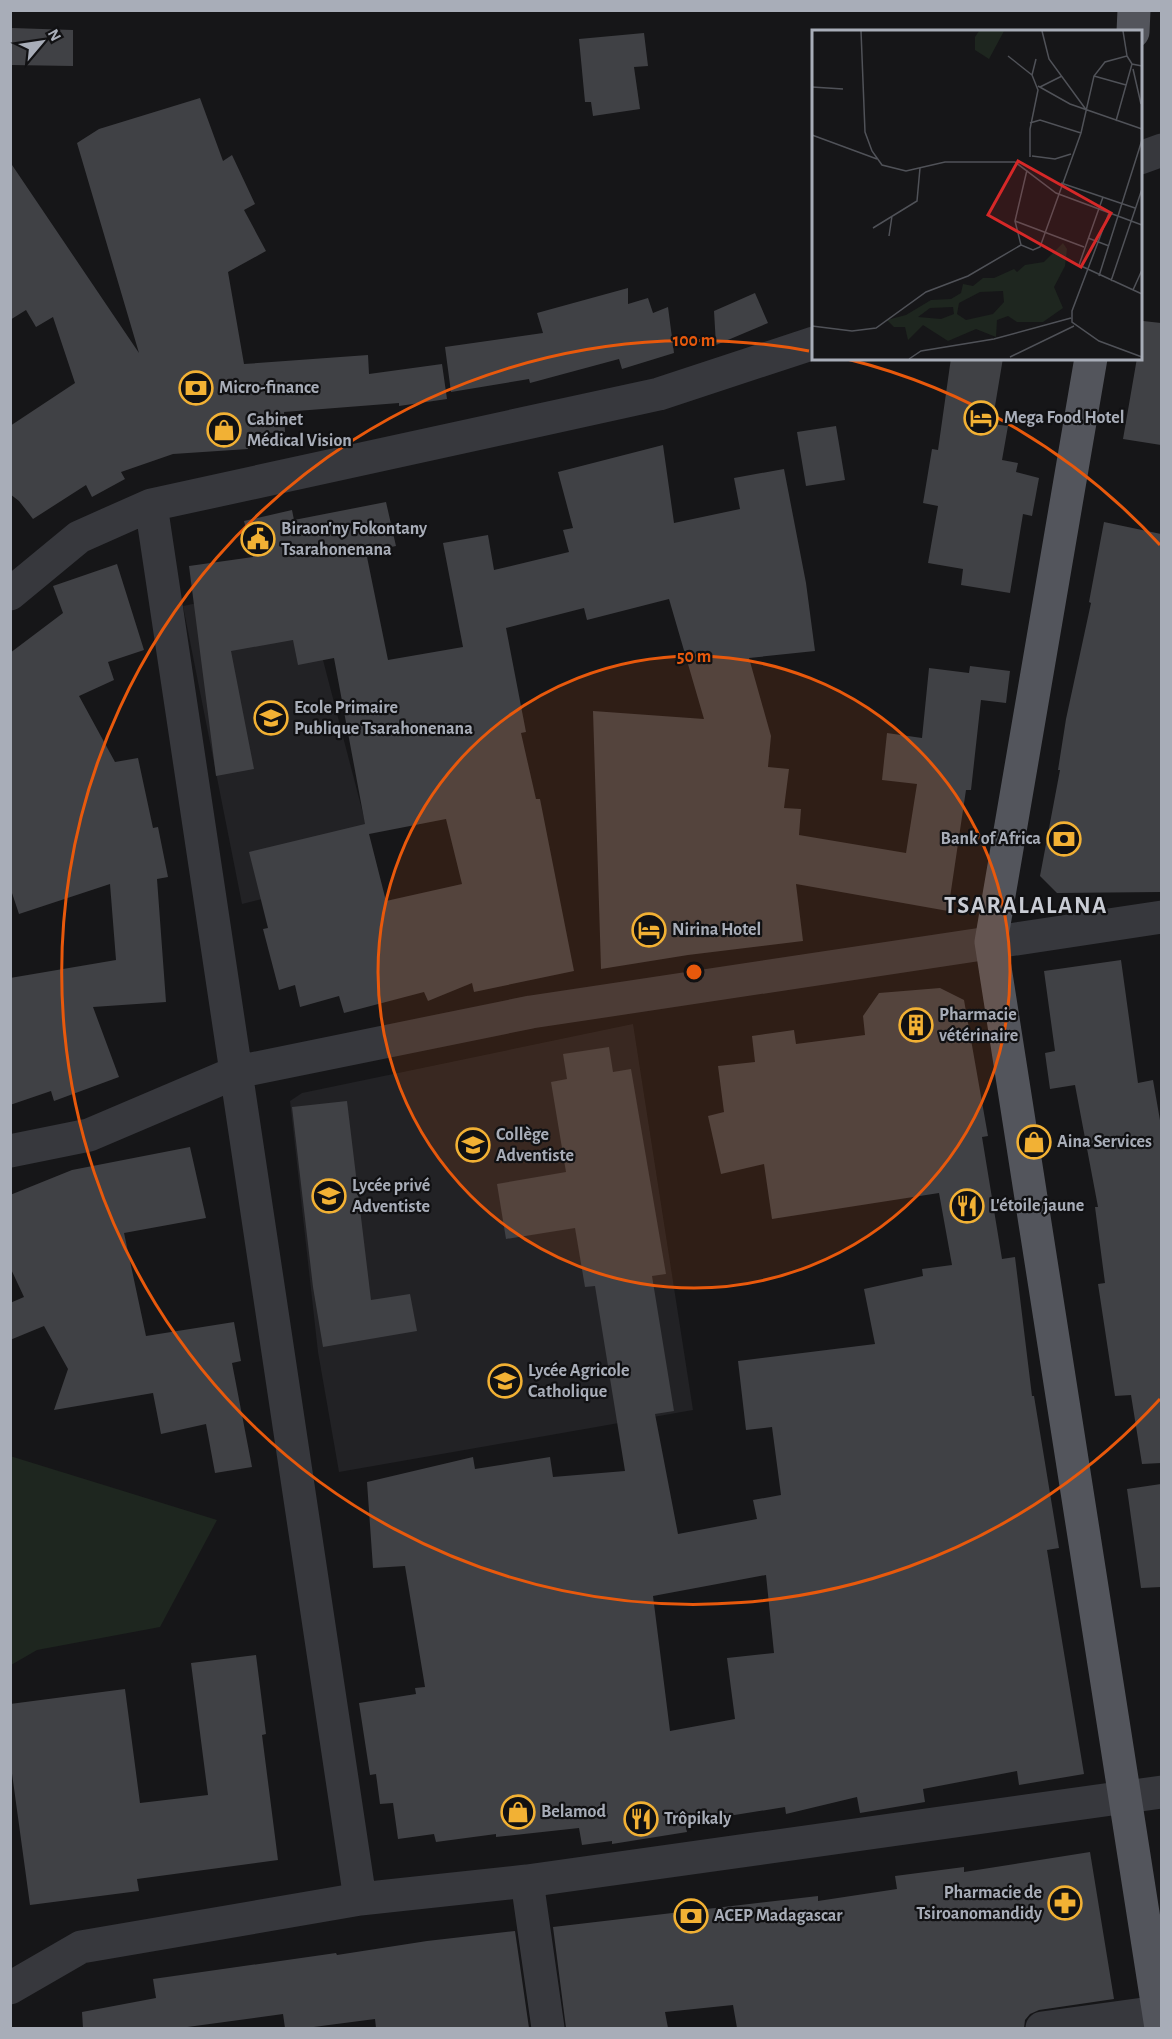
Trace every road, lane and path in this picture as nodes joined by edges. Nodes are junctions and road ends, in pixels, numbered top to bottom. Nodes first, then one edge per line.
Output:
1 (1134, 10) edge
2 (1133, 30) edge
3 (1161, 150) edge
4 (1142, 157) edge
5 (812, 343) edge
6 (1091, 360) edge
7 (151, 505) junction
8 (10, 594) edge
9 (1161, 917) edge
10 (991, 942) junction
11 (237, 1072) junction
12 (10, 1151) edge
13 (1161, 1792) edge
14 (1125, 1798) junction
15 (527, 1881) junction
16 (360, 1899) junction
17 (10, 1988) edge
18 (1159, 2020) edge
19 (548, 2028) edge
20 (1042, 2028) edge

1 - 2 main road
3 - 4 street
5 - 7 street
6 - 10 main road
7 - 8 street
7 - 11 street
9 - 10 street
10 - 11 street
10 - 14 main road
11 - 12 street
11 - 16 street
13 - 14 street
14 - 15 street
14 - 18 main road
15 - 16 street
15 - 19 street
16 - 17 street
18 - 20 street

